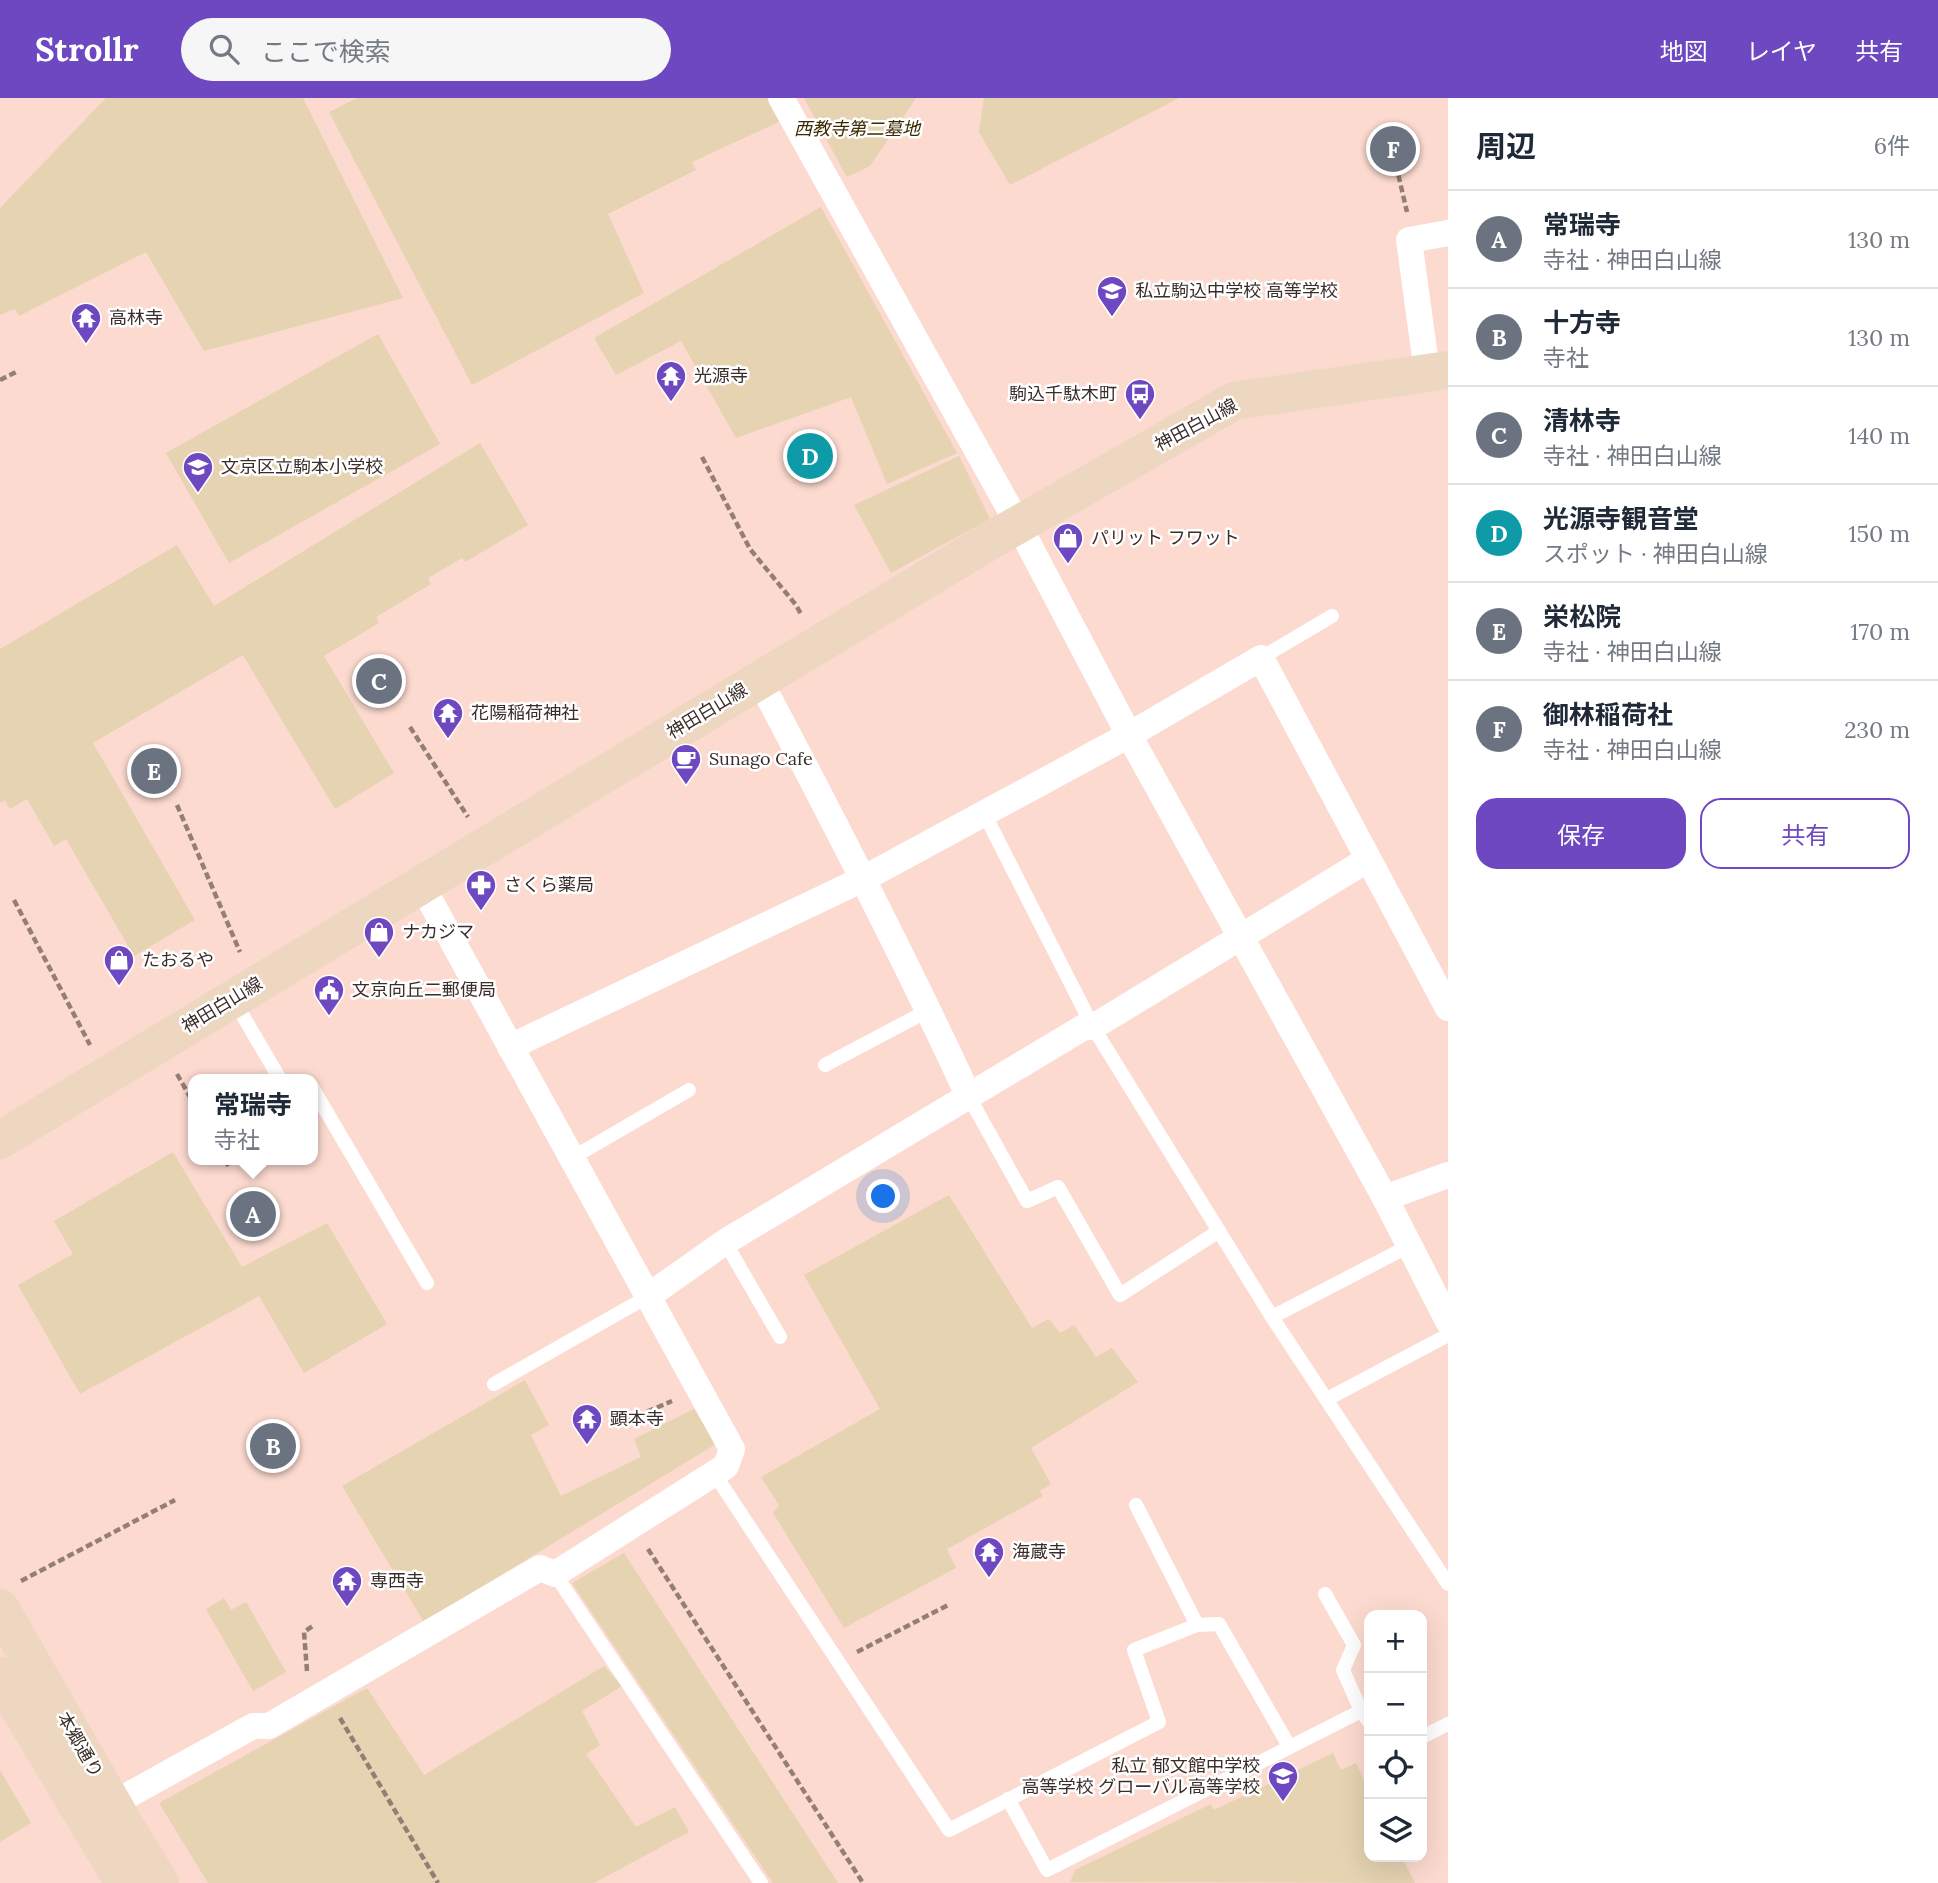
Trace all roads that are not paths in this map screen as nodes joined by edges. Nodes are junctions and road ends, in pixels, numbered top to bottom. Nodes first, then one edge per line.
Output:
1 (781, 98) edge
2 (1448, 233) edge
3 (1437, 371) edge
4 (1018, 524) junction
5 (1332, 616) dead end
6 (1261, 658) junction
7 (759, 679) junction
8 (1129, 735) junction
9 (984, 813) junction
10 (1367, 860) junction
11 (863, 880) junction
12 (421, 884) junction
13 (1240, 936) junction
14 (243, 992) junction
15 (1448, 1008) edge
16 (929, 1010) junction
17 (1093, 1027) junction
18 (510, 1047) junction
19 (825, 1065) dead end
20 (278, 1074) edge
21 (689, 1090) dead end
22 (318, 1096) edge
23 (969, 1097) junction
24 (0, 1140) edge
25 (572, 1158) junction
26 (1448, 1175) edge
27 (1385, 1198) junction
28 (1219, 1231) junction
29 (725, 1242) junction
30 (1409, 1246) junction
31 (427, 1283) dead end
32 (648, 1297) junction
33 (1272, 1317) junction
34 (1448, 1321) edge
35 (1448, 1335) edge
36 (780, 1337) dead end
37 (494, 1384) dead end
38 (1327, 1399) junction
39 (714, 1473) junction
40 (1136, 1505) dead end
41 (555, 1574) junction
42 (1448, 1584) edge
43 (1325, 1594) dead end
44 (9, 1595) edge
45 (1197, 1625) junction
46 (2, 1684) edge
47 (1364, 1714) edge
48 (1364, 1716) edge
49 (1448, 1724) edge
50 (1424, 1736) edge
51 (1289, 1746) junction
52 (1008, 1800) junction
53 (99, 1812) junction
54 (124, 1883) edge
55 (160, 1883) edge
56 (761, 1883) edge

1 - 4 street
2 - 3 street
3 - 4 main road, 神田白山線
4 - 7 main road, 神田白山線
4 - 8 street
5 - 6 lane
6 - 8 street
6 - 10 street
7 - 11 street
7 - 12 main road, 神田白山線
8 - 9 street
8 - 13 street
9 - 11 street
9 - 17 lane
10 - 13 street
10 - 15 street
11 - 16 street
11 - 18 street
12 - 14 main road, 神田白山線
12 - 18 street
13 - 17 street
13 - 27 street
14 - 20 lane
14 - 24 main road, 神田白山線
16 - 19 lane
16 - 23 street
17 - 23 street
17 - 28 lane
18 - 25 street
21 - 25 lane
22 - 31 lane
23 - 28 lane
23 - 29 street
25 - 32 street
26 - 27 street
27 - 30 street
28 - 33 lane
29 - 32 street
29 - 36 lane
30 - 33 lane
30 - 34 street
32 - 37 lane
32 - 39 street
33 - 38 lane
35 - 38 lane
38 - 42 lane
39 - 41 street
39 - 52 lane
40 - 45 lane
41 - 53 street
41 - 56 lane
43 - 47 lane
44 - 53 main road, 本郷通り
45 - 51 lane
45 - 52 lane
46 - 53 main road, 本郷通り
48 - 51 lane
49 - 50 lane
51 - 52 lane
53 - 54 main road, 本郷通り
53 - 55 main road, 本郷通り

